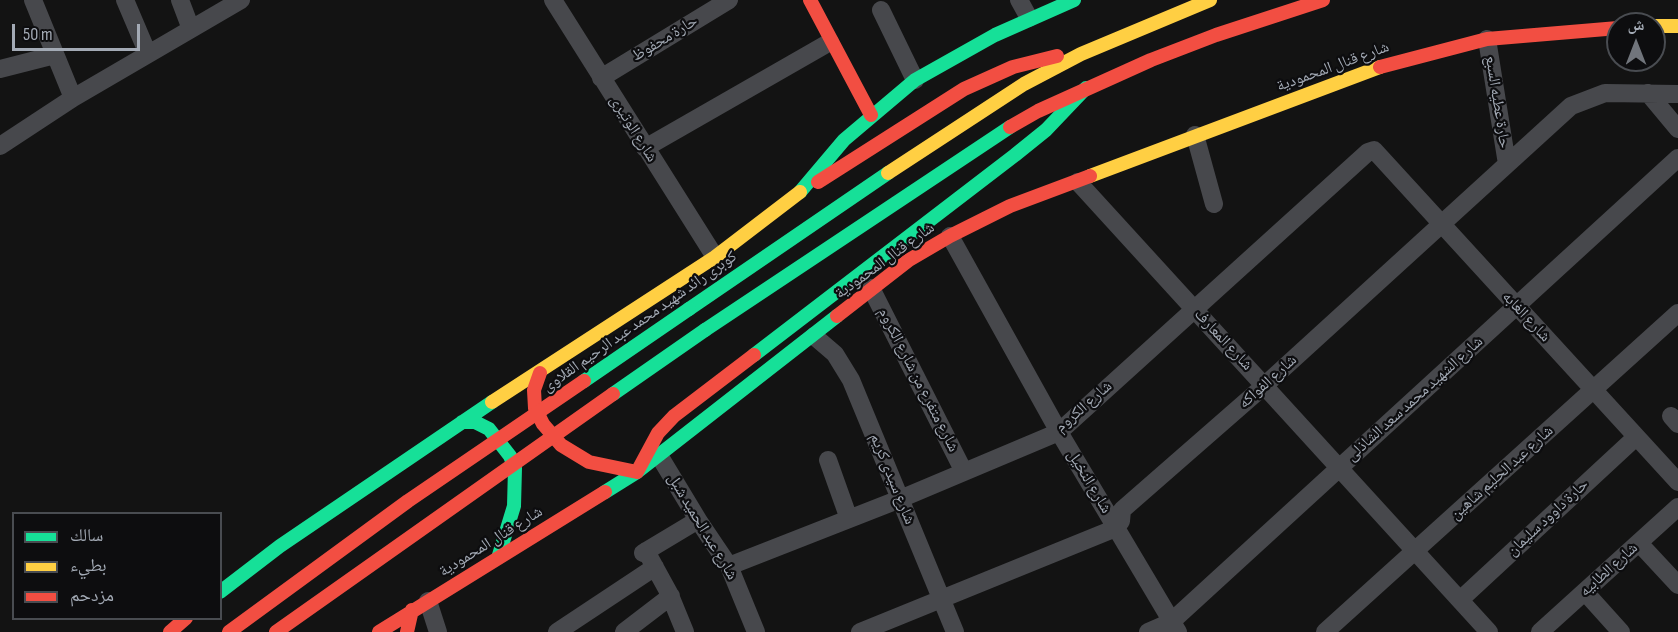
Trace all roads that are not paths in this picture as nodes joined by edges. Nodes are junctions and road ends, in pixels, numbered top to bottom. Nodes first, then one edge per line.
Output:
1 (33, 0) edge
2 (125, 0) edge
3 (180, 0) edge
4 (729, 0) edge
5 (810, 0) edge
6 (1019, 0) edge
7 (1074, 0) edge
8 (1210, 0) edge
9 (1323, 0) edge
10 (237, 1) edge
11 (559, 2) edge
12 (707, 6) edge
13 (881, 10) dead end
14 (1029, 18) junction
15 (191, 29) junction
16 (1606, 29) edge
17 (1487, 39) junction
18 (830, 42) junction
19 (148, 54) junction
20 (1081, 54) junction
21 (55, 55) junction
22 (0, 69) edge
23 (601, 78) junction
24 (915, 80) junction
25 (1086, 88) junction
26 (1648, 93) junction
27 (1678, 94) edge
28 (73, 98) junction
29 (871, 115) junction
30 (1678, 129) edge
31 (1195, 135) junction
32 (0, 146) edge
33 (645, 148) junction
34 (1377, 150) joint
35 (1678, 158) edge
36 (1507, 164) junction
37 (1078, 182) junction
38 (798, 194) junction
39 (1214, 204) dead end
40 (1441, 226) junction
41 (950, 236) junction
42 (715, 257) junction
43 (871, 288) junction
44 (1516, 307) junction
45 (1194, 309) junction
46 (1678, 313) edge
47 (814, 336) junction
48 (540, 373) junction
49 (1265, 385) junction
50 (1593, 390) junction
51 (462, 422) junction
52 (1059, 432) junction
53 (1636, 437) junction
54 (660, 457) junction
55 (828, 460) dead end
56 (1339, 468) junction
57 (636, 472) junction
58 (964, 472) junction
59 (1678, 482) edge
60 (900, 499) junction
61 (1678, 507) edge
62 (849, 519) junction
63 (698, 520) junction
64 (1116, 528) junction
65 (1639, 543) junction
66 (1415, 551) junction
67 (499, 555) junction
68 (729, 566) junction
69 (655, 567) junction
70 (1678, 585) edge
71 (222, 590) edge
72 (1585, 592) junction
73 (671, 596) junction
74 (942, 598) junction
75 (1460, 600) junction
76 (428, 601) junction
77 (412, 610) junction
78 (184, 620) edge
79 (1174, 627) edge
80 (170, 632) edge
81 (229, 632) edge
82 (276, 632) edge
83 (379, 632) edge
84 (407, 632) edge
85 (438, 632) edge
86 (557, 632) edge
87 (624, 632) edge
88 (685, 632) edge
89 (756, 632) edge
90 (860, 632) edge
91 (955, 632) edge
92 (1148, 632) edge
93 (1325, 632) edge
94 (1489, 632) edge
95 (1540, 632) edge
96 (1621, 632) edge

1 - 21 street
2 - 19 street
3 - 15 street
4 - 12 street, حارة محفوظ
5 - 18 main road
6 - 14 street
7 - 14 main road
8 - 20 main road
9 - 25 main road
10 - 15 street
11 - 23 street, شارع الوتيرى
12 - 23 street, حارة محفوظ
13 - 24 street
14 - 24 main road
15 - 19 street
16 - 17 main road, شارع قنال المحمودية
17 - 31 main road, شارع قنال المحمودية
17 - 36 street, حارة عطيه السبع
18 - 29 main road
18 - 33 street
19 - 28 street
20 - 38 main road
20 - 81 main road, كوبرى رائد شهيد محمد عبد الرحيم القلاوى, bridge
21 - 22 street
21 - 28 street
23 - 33 street, شارع الوتيرى
24 - 29 main road
25 - 57 main road
25 - 82 main road, bridge
26 - 27 street, شارع الفواكه
26 - 30 street
26 - 36 street, شارع الفواكه
28 - 32 street
29 - 38 main road
31 - 37 main road, شارع قنال المحمودية
31 - 39 street
33 - 42 street, شارع الوتيرى
34 - 40 street, شارع الغابه
34 - 45 street, شارع الكروم
35 - 44 street, شارع الشهيد محمد سعد الشاذلى
36 - 40 street, شارع الفواكه
37 - 41 main road, شارع قنال المحمودية
37 - 45 street, شارع المعارف
38 - 42 main road
40 - 44 street, شارع الغابه
40 - 49 street, شارع الفواكه
41 - 43 main road, شارع قنال المحمودية
41 - 52 street, شارع النخيل
42 - 48 main road
43 - 47 main road, شارع قنال المحمودية
43 - 58 street, شارع متفرع من شارع الكروم
44 - 50 street, شارع الغابه
44 - 56 street, شارع الشهيد محمد سعد الشاذلى
45 - 49 street, شارع المعارف
45 - 52 street, شارع الكروم
46 - 50 street, شارع عبد الحليم شاهين
47 - 54 main road, شارع قنال المحمودية
47 - 60 street, شارع سيدى كريم
48 - 51 main road
48 - 57 main road
49 - 56 street, شارع المعارف
49 - 64 street, شارع الفواكه
50 - 53 street, شارع الغابه
50 - 66 street, شارع عبد الحليم شاهين
51 - 67 main road
51 - 71 main road
52 - 58 street, شارع الكروم
52 - 64 street, شارع النخيل
53 - 59 street, شارع الغابه
53 - 75 street, حارة داوود سليمان
54 - 57 main road, شارع قنال المحمودية
54 - 63 street, شارع عبد الحميد شبل
55 - 62 street
56 - 66 street, شارع المعارف
56 - 79 street, شارع الشهيد محمد سعد الشاذلى
57 - 67 main road, شارع قنال المحمودية
58 - 60 street, شارع الكروم
60 - 62 street, شارع الكروم
60 - 74 street, شارع سيدى كريم
61 - 65 street, شارع الطابيه
62 - 68 street, شارع الكروم
63 - 68 street, شارع عبد الحميد شبل
63 - 69 street
64 - 74 street
64 - 79 street, شارع النخيل
65 - 70 street
65 - 72 street, شارع الطابيه
66 - 75 street, شارع المعارف
66 - 93 street, شارع عبد الحليم شاهين
67 - 76 main road, شارع قنال المحمودية
68 - 89 street, شارع عبد الحميد شبل
69 - 73 street
69 - 86 street
72 - 95 street, شارع الطابيه
72 - 96 street
73 - 87 street
73 - 88 street
74 - 90 street
74 - 91 street, شارع سيدى كريم
75 - 94 street, شارع المعارف
76 - 77 main road, شارع قنال المحمودية
76 - 85 street
77 - 83 main road, شارع قنال المحمودية
77 - 84 main road
78 - 80 main road
79 - 92 street, شارع الشهيد محمد سعد الشاذلى

